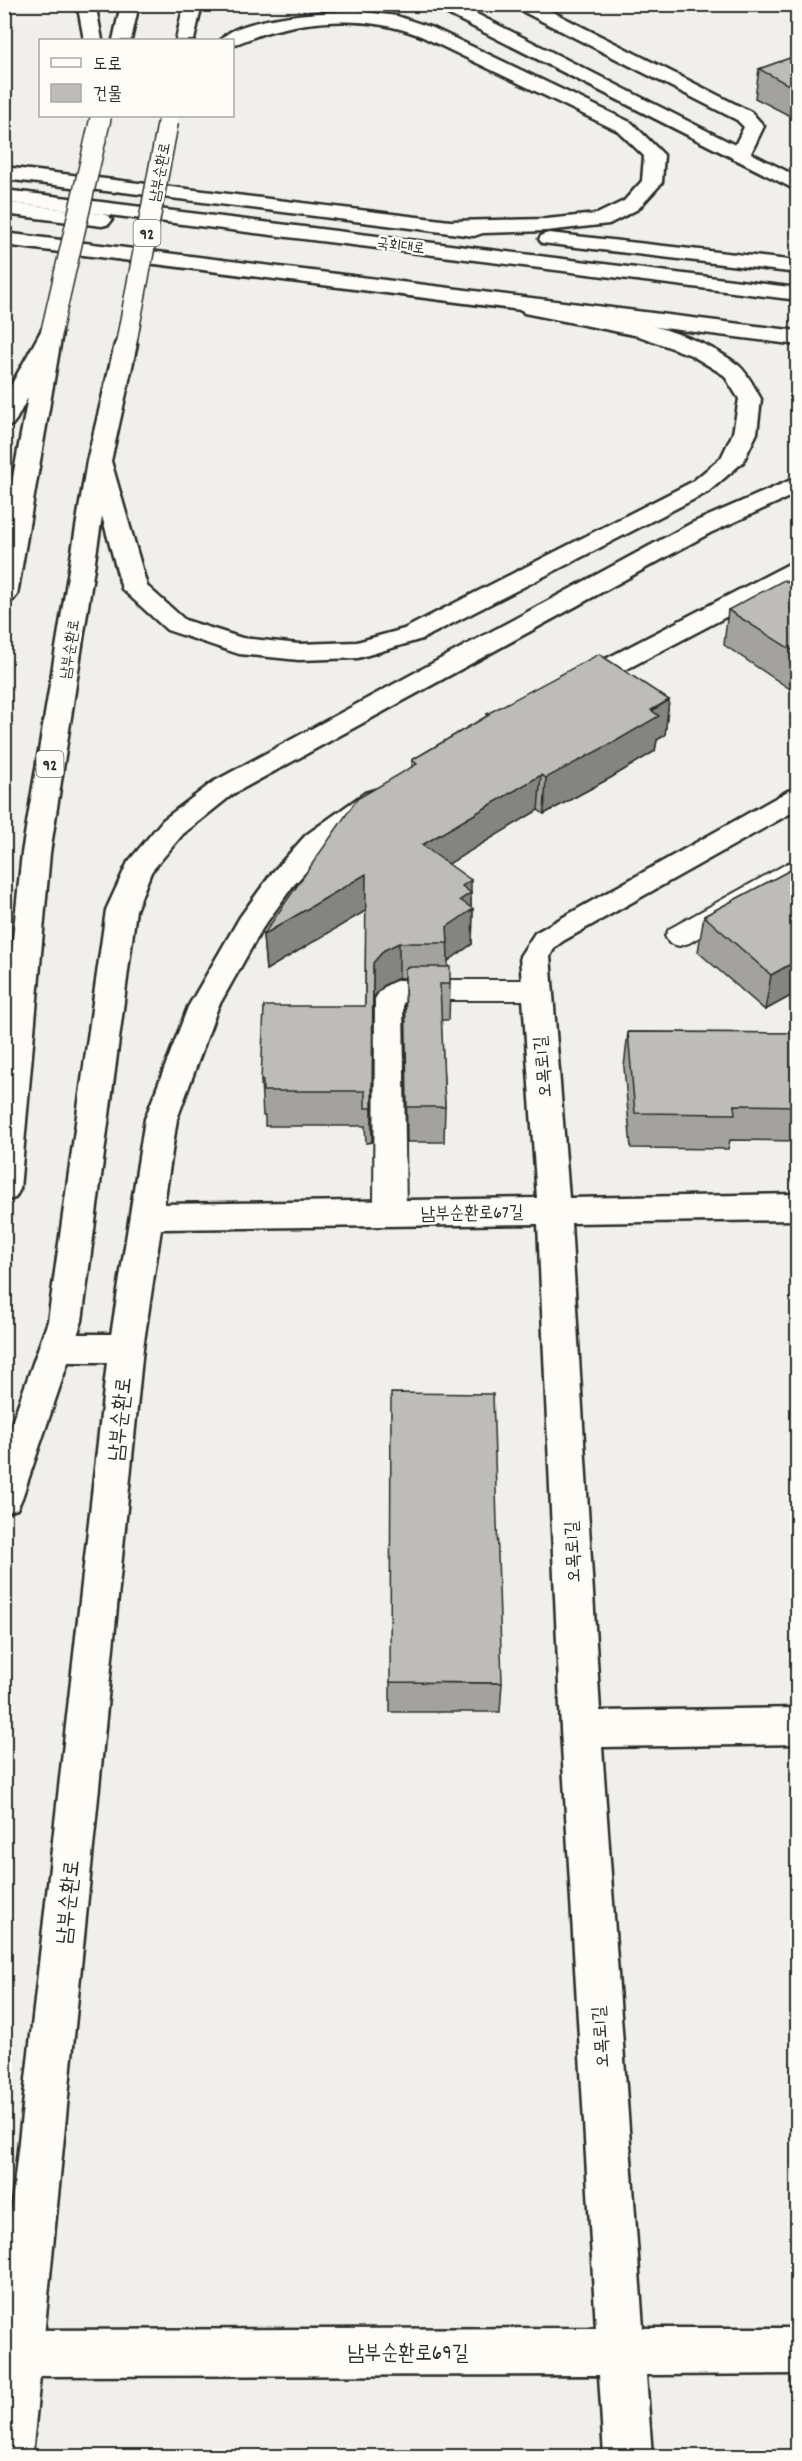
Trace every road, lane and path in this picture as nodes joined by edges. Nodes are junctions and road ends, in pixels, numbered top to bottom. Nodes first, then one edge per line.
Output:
1 (82, 4) edge
2 (130, 4) edge
3 (193, 4) edge
4 (442, 4) edge
5 (522, 4) edge
6 (790, 4) edge
7 (798, 8) edge
8 (93, 39) edge
9 (122, 39) edge
10 (185, 39) edge
11 (232, 39) edge
12 (101, 117) edge
13 (168, 119) edge
14 (740, 155) junction
15 (4, 174) edge
16 (798, 185) edge
17 (4, 196) edge
18 (4, 208) edge
19 (452, 227) junction
20 (4, 239) edge
21 (798, 267) edge
22 (798, 294) edge
23 (504, 302) junction
24 (798, 309) edge
25 (51, 333) junction
26 (798, 338) edge
27 (4, 420) edge
28 (99, 461) junction
29 (798, 484) edge
30 (798, 569) edge
31 (4, 595) edge
32 (548, 700) edge
33 (395, 784) edge
34 (798, 797) edge
35 (798, 869) edge
36 (679, 936) dead end
37 (536, 990) junction
38 (4, 1189) edge
39 (798, 1207) edge
40 (554, 1210) junction
41 (390, 1213) junction
42 (146, 1217) junction
43 (56, 1348) junction
44 (126, 1348) junction
45 (4, 1498) edge
46 (798, 1726) edge
47 (581, 1729) junction
48 (798, 2351) edge
49 (619, 2352) junction
50 (19, 2353) junction
51 (8, 2457) edge
52 (627, 2457) edge

1 - 8 main road
2 - 9 main road
3 - 10 main road
4 - 14 main road
5 - 14 main road
6 - 7 main road
11 - 19 main road
12 - 25 main road, bridge
13 - 28 main road, 남부순환로 / 92, bridge
14 - 16 main road
15 - 19 main road
17 - 22 main road, 국회대로
18 - 24 main road, 국회대로
19 - 21 main road
20 - 23 main road
23 - 26 main road
23 - 28 main road
25 - 27 main road
25 - 31 main road
28 - 38 main road, 남부순환로 / 92
29 - 43 main road
30 - 32 main road
33 - 42 main road, 남부순환로
34 - 37 main road, 오목로1길
35 - 36 lane
37 - 40 main road, 오목로1길
37 - 41 lane
39 - 40 main road, 남부순환로67길
40 - 41 main road, 남부순환로67길
40 - 47 main road, 오목로1길
41 - 42 main road, 남부순환로67길
42 - 44 main road, 남부순환로
43 - 44 main road
43 - 45 main road
44 - 50 main road, 남부순환로
46 - 47 main road
47 - 49 main road, 오목로1길
48 - 49 main road, 남부순환로69길
49 - 50 main road, 남부순환로69길
49 - 52 main road, 오목로1길
50 - 51 main road, 남부순환로

